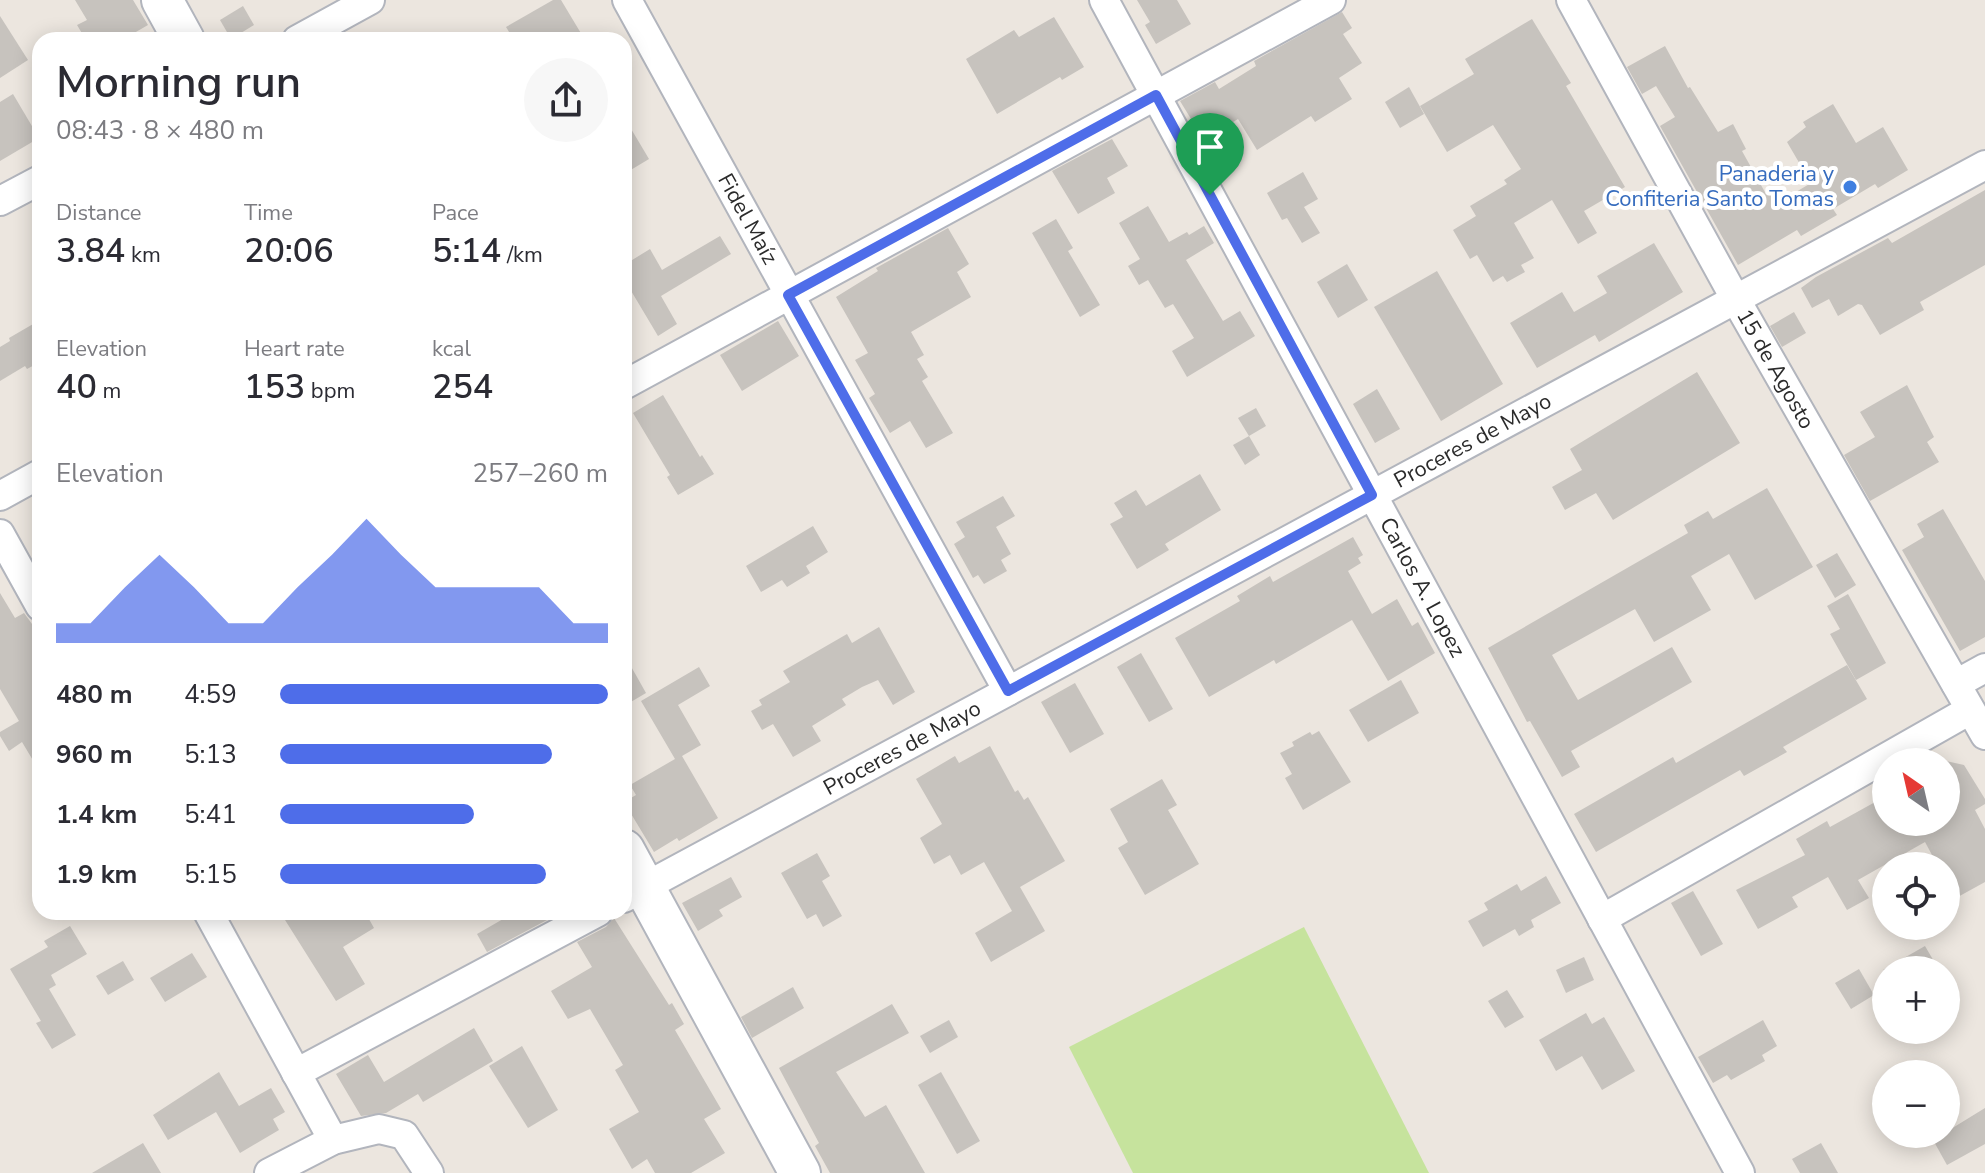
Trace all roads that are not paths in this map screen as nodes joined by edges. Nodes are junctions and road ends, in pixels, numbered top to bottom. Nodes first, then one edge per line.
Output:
1 (162, 0) edge
2 (370, 0) edge
3 (627, 0) edge
4 (1104, 0) edge
5 (1331, 0) edge
6 (1571, 0) edge
7 (180, 32) edge
8 (312, 32) edge
9 (1156, 95) junction
10 (1985, 165) edge
11 (32, 184) edge
12 (0, 201) edge
13 (788, 295) junction
14 (1736, 300) junction
15 (632, 381) edge
16 (32, 478) edge
17 (1372, 495) junction
18 (0, 496) edge
19 (0, 534) edge
20 (32, 592) edge
21 (1985, 668) edge
22 (1956, 684) junction
23 (1008, 691) junction
24 (1970, 710) junction
25 (1985, 735) edge
26 (634, 893) edge
27 (1602, 919) junction
28 (212, 920) edge
29 (583, 920) edge
30 (296, 1073) junction
31 (333, 1140) junction
32 (269, 1173) edge
33 (429, 1173) edge
34 (800, 1173) edge
35 (1740, 1173) edge

1 - 7 main road
2 - 8 street
3 - 13 street, Fidel Maíz
4 - 9 street, Carlos A. Lopez
5 - 9 street
6 - 14 street, 15 de Agosto
9 - 13 street
9 - 17 street, Carlos A. Lopez
10 - 14 street, Proceres de Mayo
11 - 12 street
13 - 15 street
13 - 23 street, Fidel Maíz
14 - 17 street, Proceres de Mayo
14 - 22 street, 15 de Agosto
16 - 18 street
17 - 23 street, Proceres de Mayo
17 - 27 street, Carlos A. Lopez
19 - 20 street
21 - 22 street
22 - 24 street, 15 de Agosto
23 - 26 street, Proceres de Mayo
24 - 25 street, 15 de Agosto
24 - 27 street
26 - 34 main road
27 - 35 street, Carlos A. Lopez
28 - 30 street
29 - 30 street
30 - 31 street
31 - 32 street
31 - 33 street

